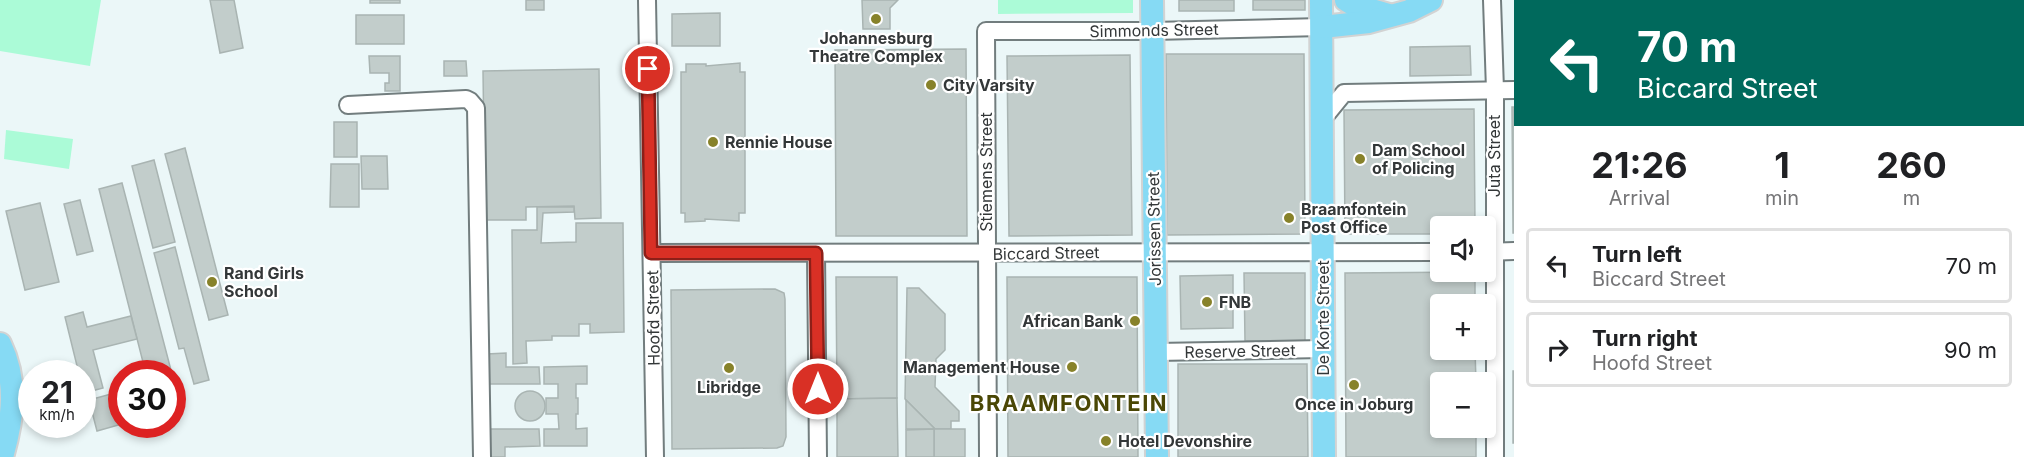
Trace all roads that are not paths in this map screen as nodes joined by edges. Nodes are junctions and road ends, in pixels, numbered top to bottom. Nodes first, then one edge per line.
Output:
1 (647, 0) edge
2 (1152, 0) edge
3 (1322, 0) edge
4 (1346, 0) edge
5 (1431, 0) edge
6 (1492, 0) edge
7 (1391, 16) junction
8 (1322, 27) junction
9 (986, 31) joint
10 (1152, 31) junction
11 (1495, 90) junction
12 (1514, 90) edge
13 (348, 105) dead end
14 (1322, 120) junction
15 (1491, 216) edge
16 (1514, 251) edge
17 (1155, 252) junction
18 (1430, 252) edge
19 (1496, 252) edge
20 (651, 253) junction
21 (816, 253) junction
22 (1323, 253) junction
23 (986, 254) junction
24 (1491, 282) edge
25 (0, 344) edge
26 (1323, 349) junction
27 (1156, 352) junction
28 (2, 457) edge
29 (482, 457) edge
30 (656, 457) edge
31 (818, 457) edge
32 (988, 457) edge
33 (1157, 457) edge
34 (1324, 457) edge
35 (1495, 457) edge

1 - 20 street, Hoofd Street
2 - 10 main road, Jorissen Street
3 - 8 main road, De Korte Street
4 - 7 main road
5 - 7 main road
6 - 11 street, Juta Street
7 - 8 main road
8 - 10 street, Simmonds Street
8 - 14 main road, De Korte Street
9 - 10 street, Simmonds Street
9 - 23 street, Stiemens Street
10 - 17 main road, Jorissen Street
11 - 12 street
11 - 14 street
11 - 15 street, Juta Street
13 - 29 street
14 - 22 main road, De Korte Street
16 - 19 street
17 - 22 street, Biccard Street
17 - 23 street, Biccard Street
17 - 27 main road, Jorissen Street
18 - 22 street, Biccard Street
20 - 21 street, Biccard Street
20 - 30 street, Hoofd Street
21 - 23 street, Biccard Street
21 - 31 street
22 - 26 main road, De Korte Street
23 - 32 street, Stiemens Street
24 - 35 street, Juta Street
25 - 28 main road
26 - 27 street, Reserve Street
26 - 34 main road, De Korte Street
27 - 33 main road, Jorissen Street

